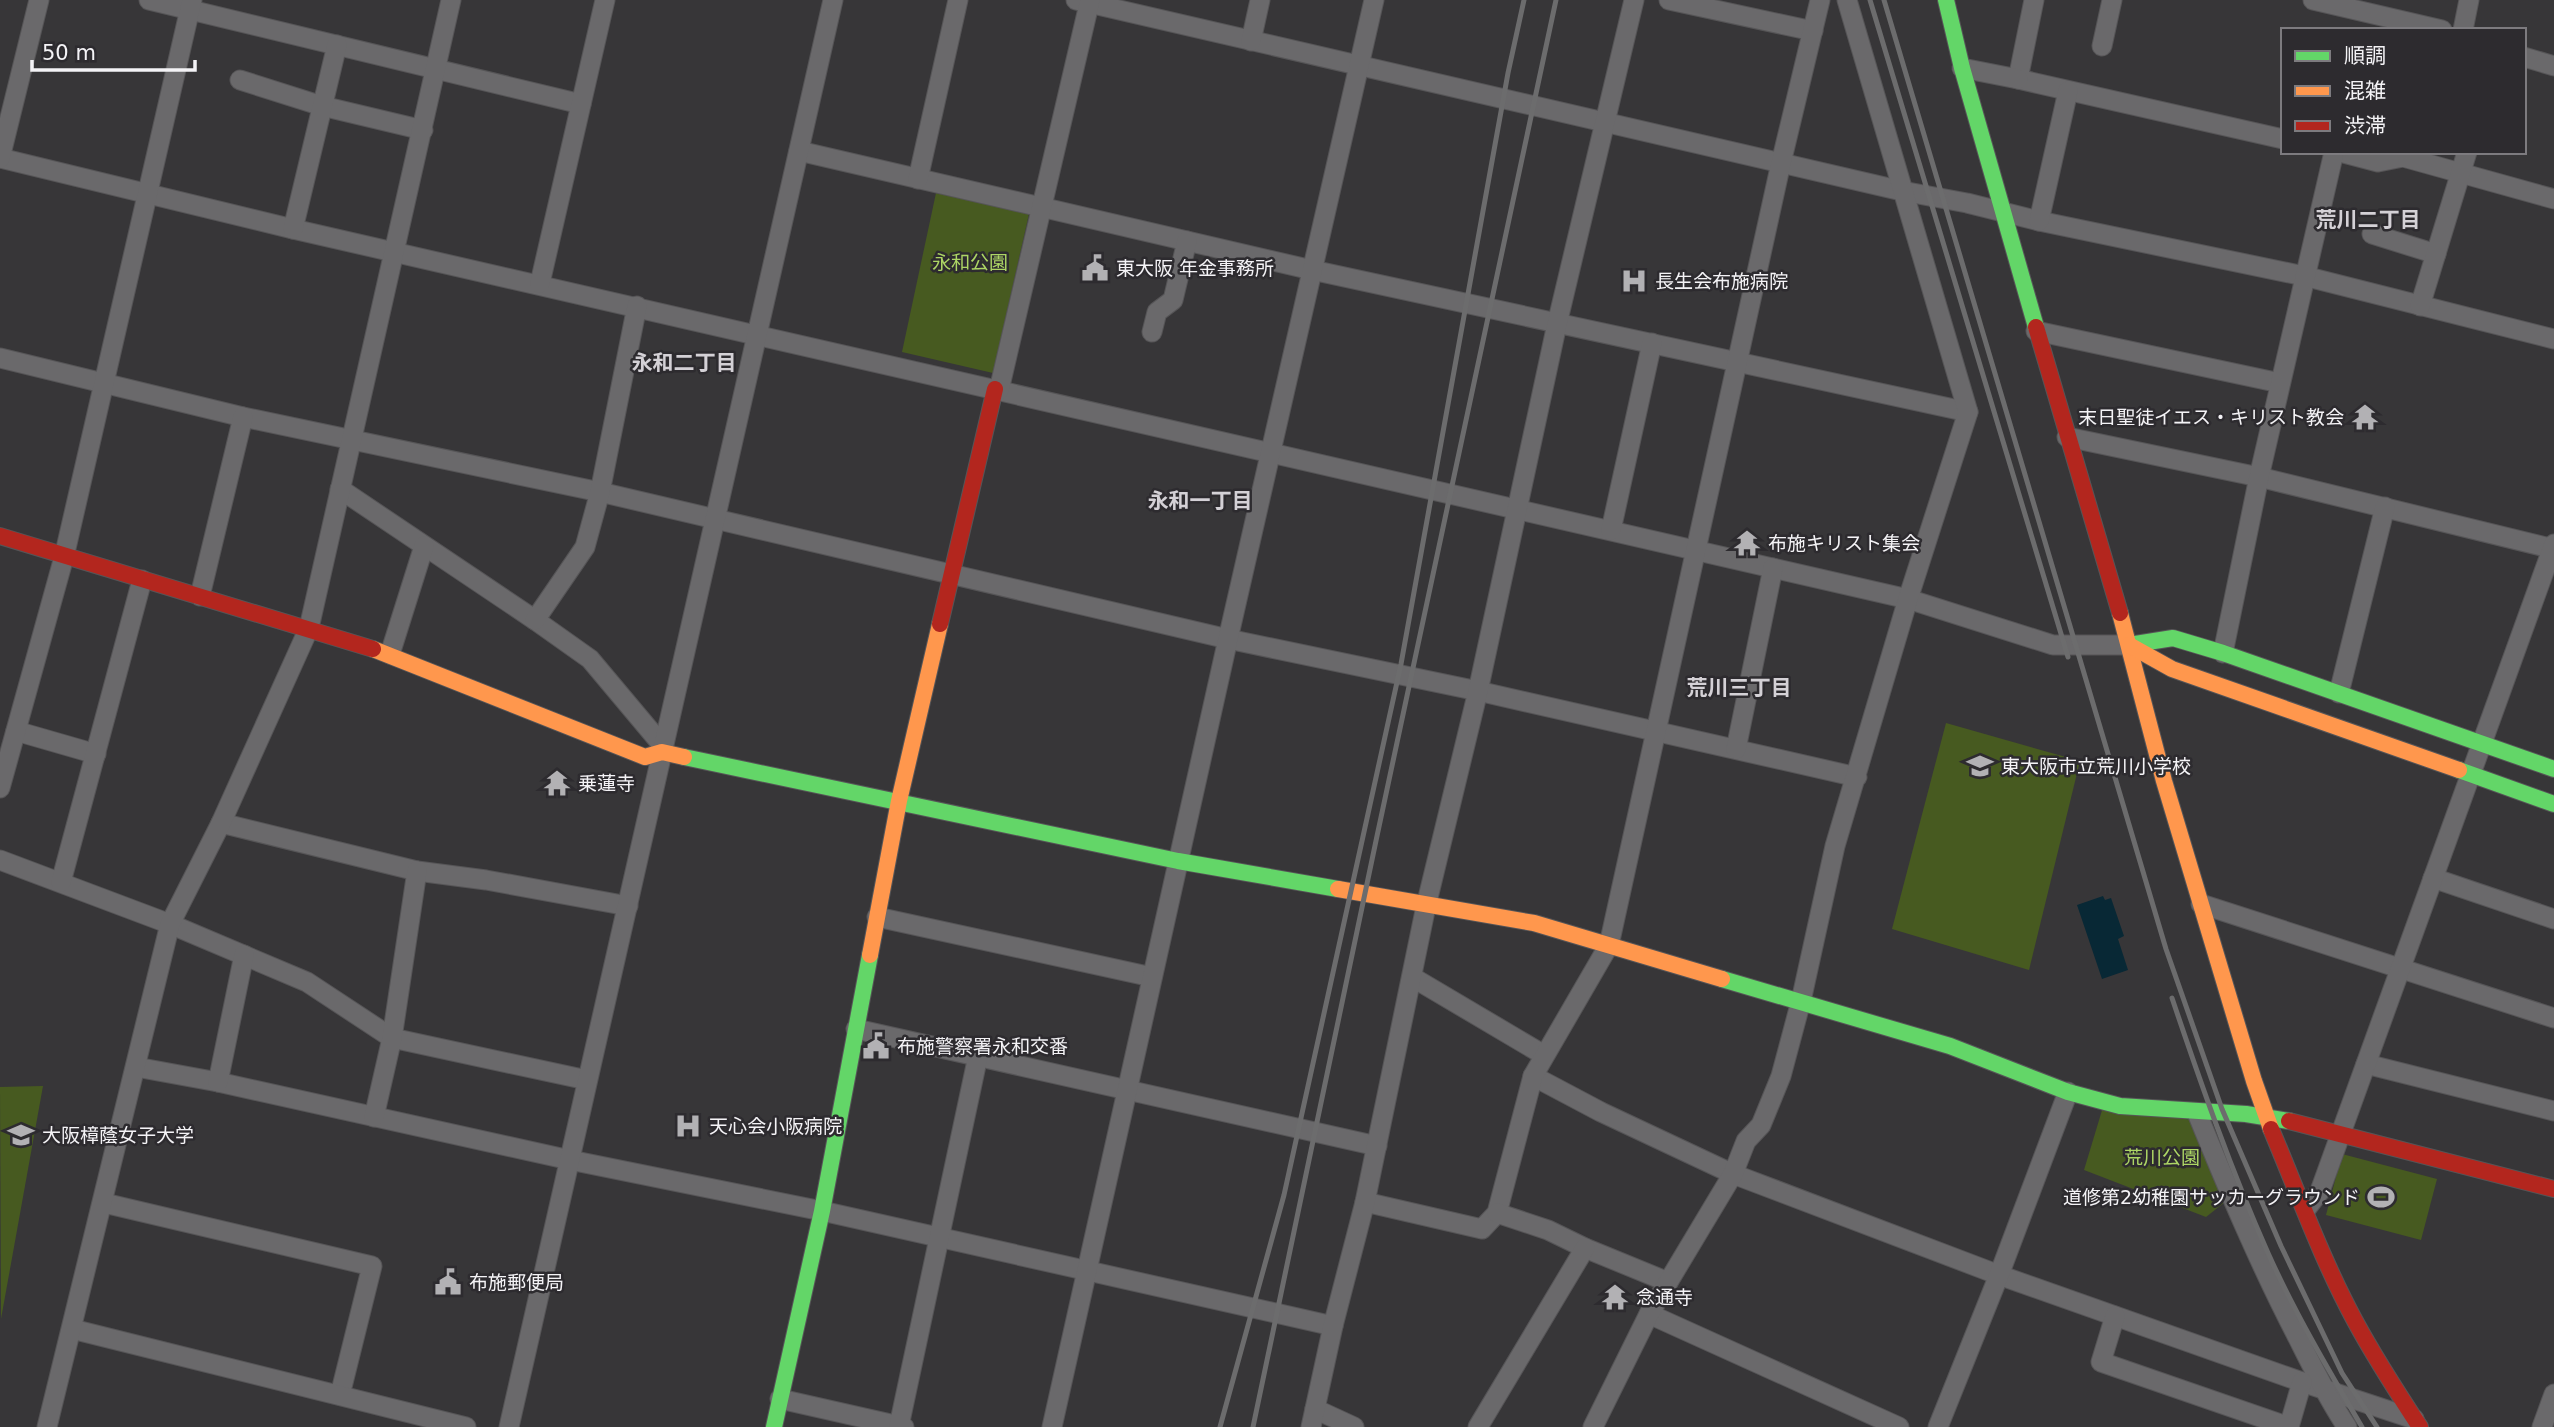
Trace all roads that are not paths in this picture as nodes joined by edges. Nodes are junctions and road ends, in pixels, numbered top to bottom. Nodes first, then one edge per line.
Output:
1 (39, 0) edge
2 (149, 0) edge
3 (449, 0) edge
4 (605, 0) edge
5 (833, 0) edge
6 (958, 0) edge
7 (1260, 0) edge
8 (1374, 0) edge
9 (1633, 0) edge
10 (1669, 0) edge
11 (1821, 0) edge
12 (1847, 0) edge
13 (1946, 0) edge
14 (2034, 0) edge
15 (2112, 0) edge
16 (2313, 0) edge
17 (2469, 0) edge
18 (1085, 1) edge
19 (191, 5) edge
20 (2366, 14) edge
21 (2432, 28) edge
22 (2463, 28) edge
23 (1813, 32) junction
24 (1251, 41) junction
25 (337, 45) junction
26 (2102, 46) dead end
27 (2526, 58) edge
28 (1359, 65) junction
29 (2554, 66) edge
30 (436, 68) junction
31 (1962, 68) junction
32 (2018, 79) junction
33 (240, 80) dead end
34 (2068, 91) junction
35 (581, 104) junction
36 (322, 106) junction
37 (1606, 121) junction
38 (423, 130) junction
39 (2281, 139) edge
40 (799, 151) junction
41 (2334, 154) edge
42 (2348, 154) edge
43 (2467, 154) edge
44 (0, 158) edge
45 (1781, 163) junction
46 (2460, 173) junction
47 (918, 178) junction
48 (1902, 191) junction
49 (146, 194) junction
50 (2554, 199) edge
51 (1040, 206) junction
52 (2002, 212) junction
53 (2039, 221) junction
54 (293, 229) junction
55 (2372, 234) dead end
56 (1187, 241) junction
57 (394, 251) junction
58 (2436, 254) junction
59 (1312, 270) junction
60 (2304, 275) junction
61 (540, 284) junction
62 (637, 306) junction
63 (2420, 306) junction
64 (1557, 324) junction
65 (2036, 331) junction
66 (1152, 332) dead end
67 (757, 335) junction
68 (2554, 339) edge
69 (1652, 343) junction
70 (0, 358) edge
71 (1739, 361) junction
72 (2280, 383) junction
73 (104, 384) junction
74 (997, 390) junction
75 (1968, 412) junction
76 (243, 417) junction
77 (2067, 437) junction
78 (351, 441) junction
79 (1271, 453) junction
80 (2259, 477) junction
81 (340, 489) junction
82 (600, 492) junction
83 (2385, 508) junction
84 (1516, 510) junction
85 (714, 520) junction
86 (1611, 530) junction
87 (0, 536) edge
88 (424, 546) junction
89 (2553, 547) edge
90 (1697, 551) junction
91 (64, 557) junction
92 (1773, 568) junction
93 (951, 574) junction
94 (142, 580) junction
95 (200, 596) junction
96 (1908, 599) junction
97 (535, 620) junction
98 (309, 628) junction
99 (1228, 639) junction
100 (2129, 645) junction
101 (2223, 653) junction
102 (390, 654) junction
103 (1478, 691) junction
104 (2339, 693) junction
105 (1657, 730) junction
106 (16, 731) junction
107 (2481, 742) junction
108 (663, 749) junction
109 (1736, 749) junction
110 (96, 754) junction
111 (2554, 769) edge
112 (2470, 774) junction
113 (1857, 777) junction
114 (0, 788) edge
115 (898, 801) junction
116 (2554, 804) edge
117 (221, 823) junction
118 (0, 859) edge
119 (1178, 860) junction
120 (417, 872) junction
121 (2432, 878) junction
122 (61, 883) junction
123 (2200, 904) junction
124 (628, 906) junction
125 (1426, 906) junction
126 (877, 917) junction
127 (2554, 919) edge
128 (170, 924) junction
129 (1609, 945) junction
130 (244, 955) junction
131 (2400, 970) junction
132 (1153, 977) junction
133 (1412, 977) junction
134 (1801, 1001) junction
135 (2554, 1018) edge
136 (856, 1029) junction
137 (392, 1038) junction
138 (1545, 1055) junction
139 (978, 1056) junction
140 (2366, 1064) junction
141 (136, 1067) junction
142 (1533, 1076) junction
143 (587, 1080) junction
144 (218, 1082) junction
145 (1126, 1088) junction
146 (2068, 1091) junction
147 (2554, 1111) edge
148 (2197, 1113) junction
149 (374, 1117) junction
150 (2266, 1117) junction
151 (2341, 1135) junction
152 (1377, 1146) junction
153 (570, 1160) junction
154 (1733, 1174) junction
155 (2554, 1189) edge
156 (104, 1202) junction
157 (1366, 1202) junction
158 (2306, 1209) junction
159 (822, 1211) junction
160 (1497, 1213) junction
161 (940, 1237) junction
162 (1586, 1248) junction
163 (1087, 1271) junction
164 (1999, 1275) junction
165 (1668, 1282) junction
166 (1649, 1314) junction
167 (2115, 1316) junction
168 (1333, 1326) junction
169 (72, 1329) junction
170 (2302, 1382) junction
171 (2324, 1389) junction
172 (340, 1395) junction
173 (2554, 1395) edge
174 (780, 1399) junction
175 (1313, 1418) edge
176 (2417, 1423) edge
177 (902, 1426) edge
178 (47, 1427) edge
179 (466, 1427) edge
180 (509, 1427) edge
181 (774, 1427) edge
182 (1052, 1427) edge
183 (1354, 1427) edge
184 (1478, 1427) edge
185 (1593, 1427) edge
186 (1899, 1427) edge
187 (1938, 1427) edge
188 (2347, 1427) edge
189 (2542, 1427) edge

1 - 44 street
2 - 19 street
3 - 30 street
4 - 35 street
5 - 40 street
6 - 47 street
7 - 24 street
8 - 28 street
9 - 37 street
10 - 23 street
11 - 23 street
12 - 48 street
13 - 31 street
14 - 32 street
15 - 26 street
16 - 20 street
17 - 22 street
18 - 24 street
18 - 51 street
19 - 25 street
19 - 49 street
20 - 21 street
23 - 45 street
24 - 28 street
25 - 30 street
25 - 36 street
27 - 29 street
28 - 37 street
28 - 59 street
30 - 35 street
30 - 38 street
31 - 32 street
31 - 52 street
32 - 34 street
33 - 36 street
34 - 39 street
34 - 53 street
35 - 61 street
36 - 38 street
36 - 54 street
37 - 45 street
37 - 64 street
38 - 57 street
40 - 47 street
40 - 67 street
41 - 60 street
42 - 46 street
43 - 46 street
44 - 49 street
45 - 48 street
45 - 71 street
46 - 50 street
46 - 58 street
47 - 51 street
48 - 52 street
48 - 75 street
49 - 54 street
49 - 73 street
51 - 56 street
51 - 74 street
52 - 53 street
52 - 65 street
53 - 60 street
54 - 57 street
55 - 58 street
56 - 59 street
56 - 66 street
57 - 61 street
57 - 78 street
58 - 63 street
59 - 64 street
59 - 79 street
60 - 63 street
60 - 72 street
61 - 62 street
62 - 67 street
62 - 82 street
63 - 68 street
64 - 69 street
64 - 84 street
65 - 72 street
65 - 77 street
67 - 74 street
67 - 85 street
69 - 71 street
69 - 86 street
70 - 73 street
71 - 75 street
71 - 90 street
72 - 80 street
73 - 76 street
73 - 91 street
74 - 79 street
74 - 93 street
75 - 96 street
76 - 78 street
76 - 95 street
77 - 80 street
77 - 100 street
78 - 81 street
78 - 82 street
79 - 84 street
79 - 99 street
80 - 83 street
80 - 101 street
81 - 88 street
81 - 98 street
82 - 85 street
82 - 97 street
83 - 89 street
83 - 104 street
84 - 86 street
84 - 103 street
85 - 93 street
85 - 108 street
86 - 90 street
87 - 91 street
88 - 97 street
88 - 102 street
89 - 107 street
90 - 92 street
90 - 105 street
91 - 94 street
91 - 106 street
92 - 96 street
92 - 109 street
93 - 99 street
93 - 115 street
94 - 95 street
94 - 110 street
95 - 98 street
96 - 100 street
96 - 113 street
97 - 108 street
98 - 102 street
98 - 117 street
99 - 103 street
99 - 119 street
100 - 101 street
100 - 112 street
100 - 123 street
101 - 104 street
102 - 108 street
103 - 105 street
103 - 125 street
104 - 107 street
105 - 109 street
105 - 129 street
106 - 110 street
106 - 114 street
107 - 111 street
107 - 112 street
108 - 115 street
108 - 124 street
109 - 113 street
110 - 122 street
112 - 116 street
112 - 121 street
113 - 134 street
115 - 119 street
115 - 126 street
117 - 120 street
117 - 128 street
118 - 122 street
119 - 125 street
119 - 132 street
120 - 124 street
120 - 137 street
121 - 127 street
121 - 131 street
122 - 128 street
123 - 131 street
123 - 150 street
124 - 143 street
125 - 129 street
125 - 133 street
126 - 132 street
126 - 136 street
128 - 130 street
128 - 141 street
129 - 134 street
129 - 138 street
130 - 137 street
130 - 144 street
131 - 135 street
131 - 140 street
132 - 145 street
133 - 138 street
133 - 152 street
134 - 146 street
134 - 154 street
136 - 139 street
136 - 159 street
137 - 143 street
137 - 149 street
138 - 142 street
139 - 145 street
139 - 161 street
140 - 147 street
140 - 151 street
141 - 144 street
141 - 156 street
142 - 154 street
142 - 160 street
143 - 153 street
144 - 149 street
145 - 152 street
145 - 163 street
146 - 148 street
146 - 164 street
148 - 150 street
148 - 171 street
149 - 153 street
150 - 151 street
150 - 158 street
151 - 155 street
151 - 158 street
152 - 157 street
153 - 159 street
153 - 180 street
154 - 164 street
154 - 165 street
156 - 169 street
156 - 172 street
157 - 160 street
157 - 168 street
158 - 176 street
159 - 161 street
159 - 174 street
160 - 162 street
161 - 163 street
161 - 177 street
162 - 165 street
162 - 184 street
163 - 168 street
163 - 182 street
164 - 167 street
164 - 187 street
165 - 166 street
166 - 185 street
166 - 186 street
167 - 170 street
167 - 170 street
168 - 175 street
169 - 172 street
169 - 178 street
170 - 171 street
171 - 176 street
171 - 188 street
172 - 179 street
173 - 189 street
174 - 177 street
174 - 181 street
175 - 183 street

